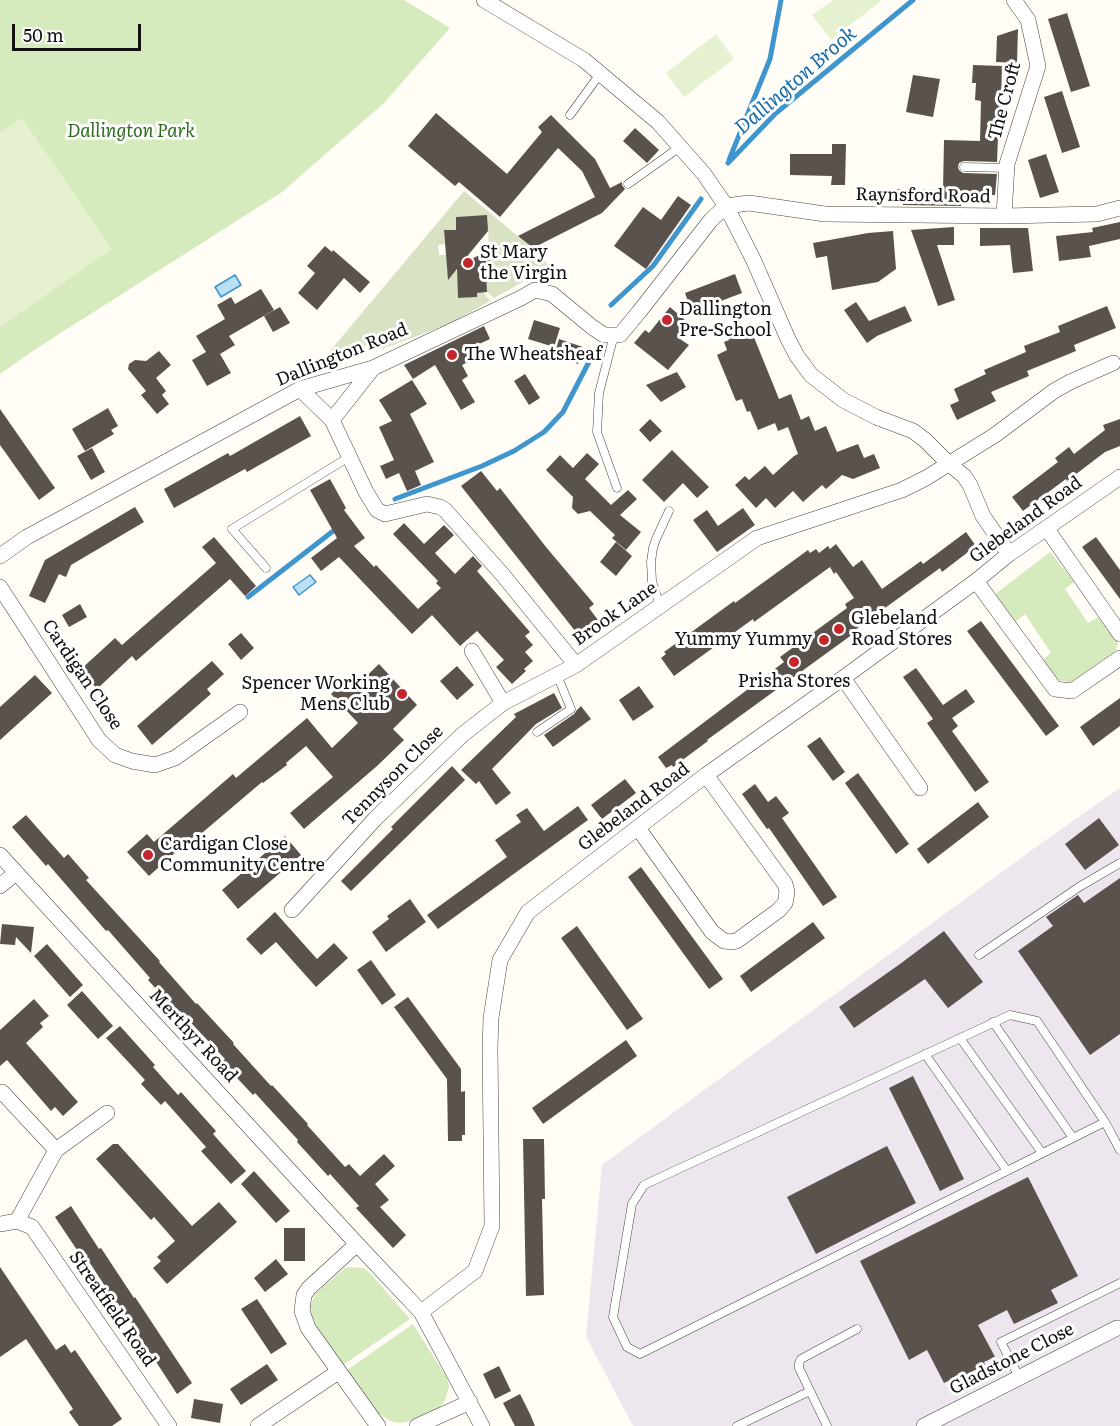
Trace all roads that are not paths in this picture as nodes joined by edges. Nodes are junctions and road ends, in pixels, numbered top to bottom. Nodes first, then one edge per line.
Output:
1 (484, 0) edge
2 (1014, 0) edge
3 (600, 74) junction
4 (570, 115) dead end
5 (680, 147) junction
6 (964, 167) dead end
7 (1007, 168) junction
8 (628, 184) dead end
9 (726, 206) junction
10 (1120, 208) edge
11 (1004, 216) junction
12 (609, 335) junction
13 (1113, 363) dead end
14 (373, 368) junction
15 (300, 389) junction
16 (332, 420) junction
17 (349, 457) junction
18 (948, 463) junction
19 (1120, 477) edge
20 (617, 488) dead end
21 (669, 511) dead end
22 (1047, 528) junction
23 (1009, 554) junction
24 (0, 556) edge
25 (266, 568) dead end
26 (976, 581) junction
27 (0, 587) edge
28 (660, 606) junction
29 (1120, 634) edge
30 (472, 651) dead end
31 (1120, 658) edge
32 (576, 665) junction
33 (557, 675) junction
34 (843, 678) junction
35 (503, 703) junction
36 (240, 712) dead end
37 (537, 732) dead end
38 (706, 775) junction
39 (920, 788) dead end
40 (638, 828) junction
41 (0, 855) edge
42 (1120, 863) edge
43 (16, 873) junction
44 (0, 886) edge
45 (292, 910) dead end
46 (978, 955) dead end
47 (993, 1022) junction
48 (960, 1038) junction
49 (925, 1054) junction
50 (2, 1092) dead end
51 (107, 1113) dead end
52 (1106, 1122) junction
53 (1073, 1138) junction
54 (56, 1150) junction
55 (1120, 1150) edge
56 (1042, 1154) junction
57 (1006, 1171) junction
58 (17, 1221) junction
59 (0, 1224) edge
60 (357, 1244) junction
61 (1120, 1283) edge
62 (421, 1312) junction
63 (1119, 1327) edge
64 (857, 1329) dead end
65 (338, 1372) junction
66 (1019, 1377) junction
67 (810, 1391) junction
68 (470, 1402) junction
69 (943, 1422) edge
70 (170, 1426) edge
71 (258, 1426) edge
72 (378, 1426) edge
73 (417, 1426) edge
74 (482, 1426) edge
75 (737, 1426) edge
76 (828, 1426) edge
77 (924, 1426) edge

1 - 3 street
2 - 7 street, The Croft
3 - 4 lane
3 - 5 street
5 - 8 lane
5 - 9 street
6 - 7 lane
7 - 11 street, The Croft
9 - 11 street, Raynsford Road
9 - 12 street
9 - 18 street
10 - 11 street, Raynsford Road
12 - 14 street, Dallington Road
12 - 20 lane
13 - 18 street, Brook Lane
14 - 15 street, Dallington Road
14 - 16 street
15 - 16 street, Brook Lane
15 - 24 street, Dallington Road
16 - 17 street, Brook Lane
17 - 25 lane
17 - 32 street, Brook Lane
18 - 23 street
18 - 28 street, Brook Lane
19 - 22 street, Glebeland Road
21 - 28 lane
22 - 23 street, Glebeland Road
22 - 29 street
23 - 26 street, Glebeland Road
26 - 31 street
26 - 34 street, Glebeland Road
27 - 36 street, Cardigan Close
28 - 32 street, Brook Lane
30 - 35 street
32 - 33 street, Tennyson Close
33 - 35 street, Tennyson Close
33 - 37 lane
34 - 38 street, Glebeland Road
34 - 39 street
35 - 45 street, Tennyson Close
38 - 40 street, Glebeland Road
38 - 40 street
40 - 62 street, Glebeland Road
41 - 43 street, Merthyr Road
42 - 46 lane
43 - 44 street
43 - 60 street, Merthyr Road
47 - 48 lane
47 - 52 lane
47 - 53 lane
48 - 49 lane
48 - 56 lane
49 - 57 lane
49 - 57 lane
50 - 54 street
51 - 54 street
52 - 53 lane
52 - 55 lane
53 - 56 lane
54 - 58 street
56 - 57 lane
58 - 59 street
58 - 70 street, Streatfield Road
60 - 62 street, Merthyr Road
60 - 65 street
61 - 66 lane
62 - 68 street, Merthyr Road
63 - 66 street, Gladstone Close
64 - 67 lane
65 - 71 street
65 - 72 street
66 - 69 street, Gladstone Close
67 - 75 lane
67 - 76 lane
68 - 73 street
68 - 74 street, Merthyr Road
69 - 77 street, Gladstone Close

